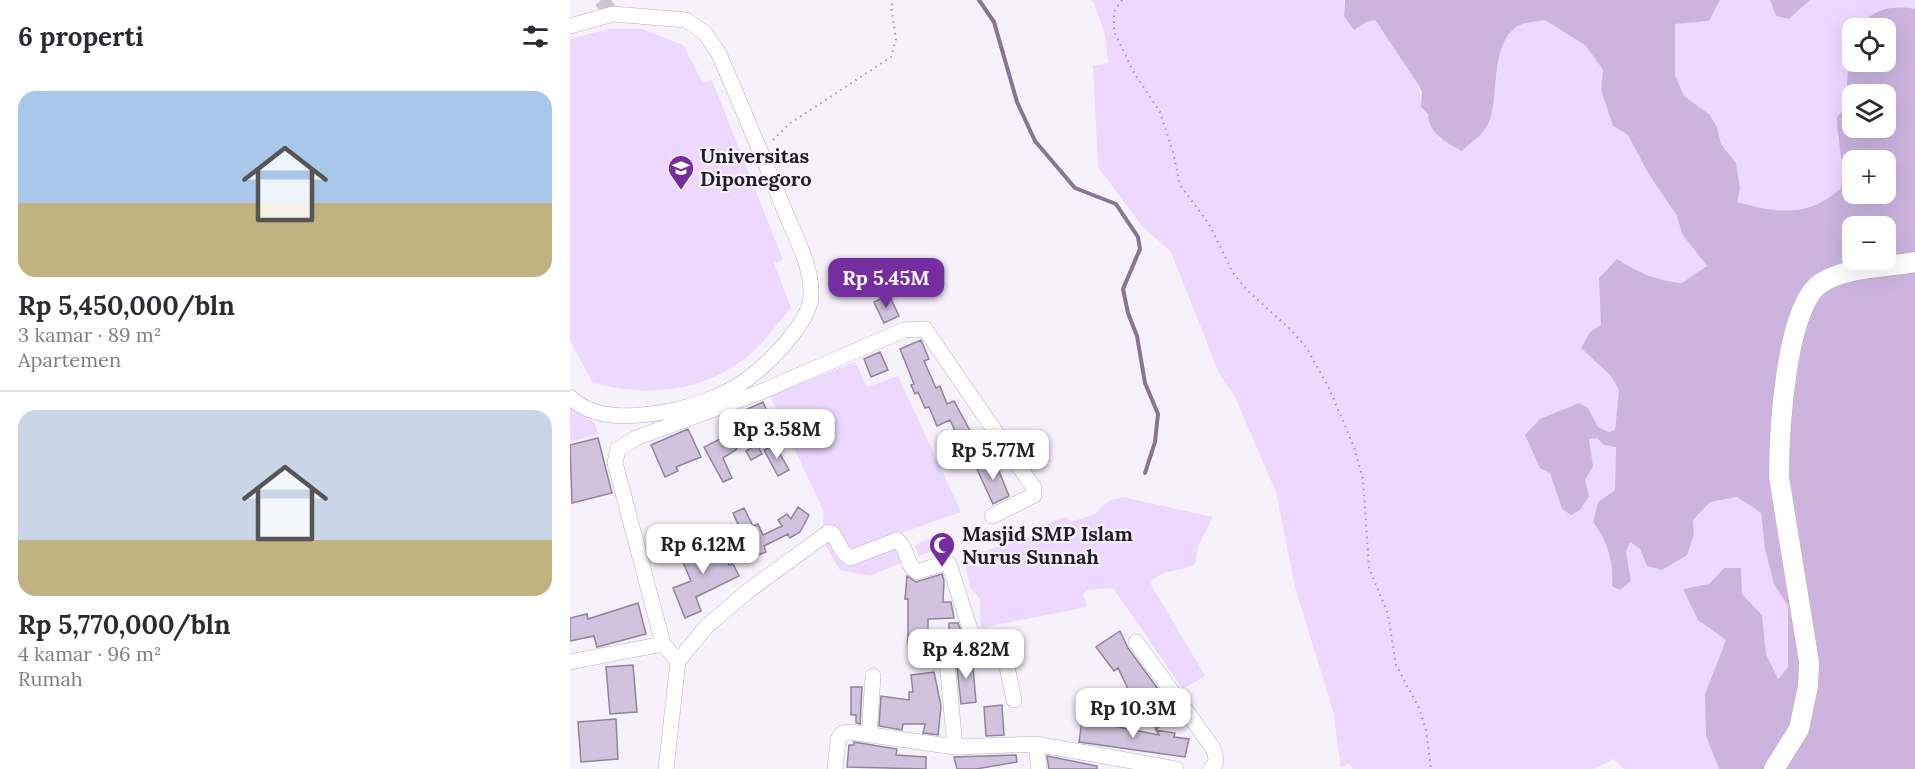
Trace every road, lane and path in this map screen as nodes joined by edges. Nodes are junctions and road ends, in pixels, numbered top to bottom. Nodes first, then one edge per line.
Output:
1 (894, 0) edge
2 (1122, 0) edge
3 (572, 22) edge
4 (773, 140) dead end
5 (1915, 262) edge
6 (570, 397) edge
7 (992, 516) dead end
8 (945, 641) dead end
9 (1136, 642) dead end
10 (663, 644) junction
11 (678, 661) junction
12 (570, 662) edge
13 (873, 676) dead end
14 (1014, 700) dead end
15 (869, 735) junction
16 (1036, 744) junction
17 (955, 747) junction
18 (666, 769) edge
19 (835, 769) edge
20 (1039, 769) edge
21 (1176, 769) edge
22 (1210, 769) edge
23 (1431, 769) edge
24 (1774, 769) edge

1 - 4 path
2 - 23 path
3 - 6 street
5 - 24 main road
7 - 10 street
8 - 17 street
9 - 22 street
10 - 11 street
10 - 12 street
11 - 14 street
11 - 18 street
13 - 15 street
15 - 17 street
15 - 19 street
16 - 17 street
16 - 20 street
16 - 21 street

